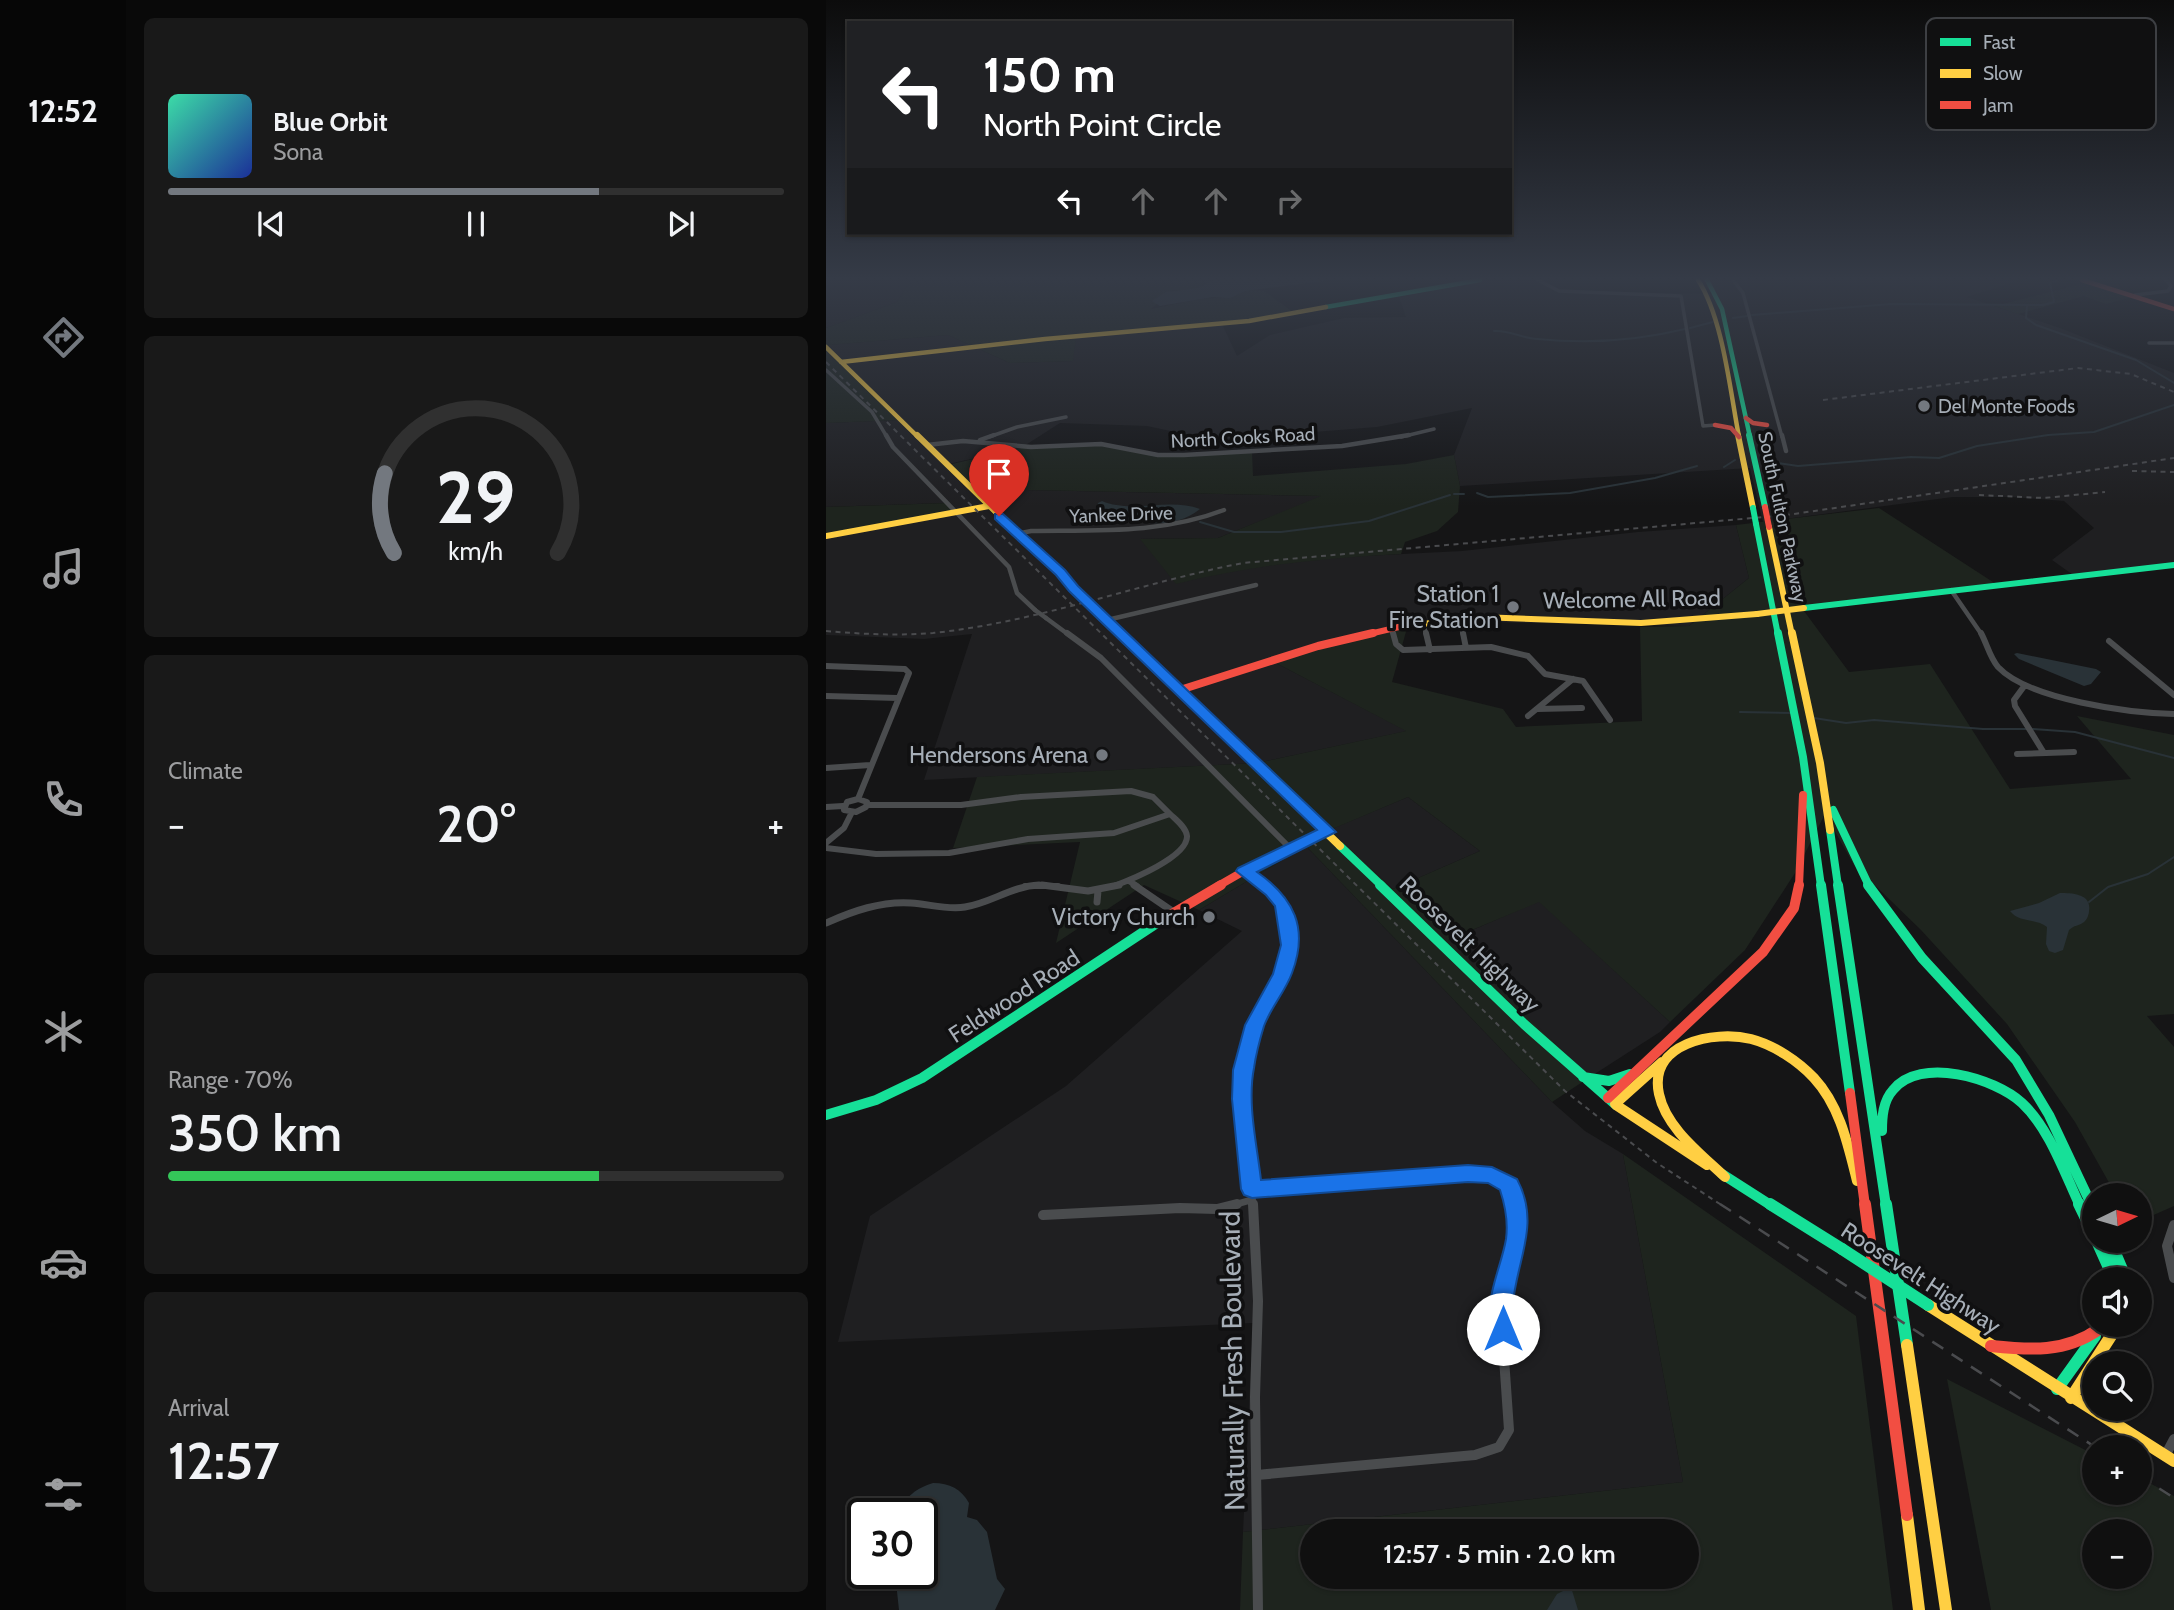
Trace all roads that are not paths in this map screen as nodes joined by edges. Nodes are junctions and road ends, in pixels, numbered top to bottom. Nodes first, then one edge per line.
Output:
1 (834, 355) edge
2 (902, 355) edge
3 (1691, 355) edge
4 (1722, 355) edge
5 (1732, 355) edge
6 (1760, 355) edge
7 (841, 362) junction
8 (826, 370) edge
9 (1734, 411) junction
10 (1066, 417) dead end
11 (1715, 425) junction
12 (1747, 425) junction
13 (1768, 425) joint
14 (1780, 425) junction
15 (1434, 429) dead end
16 (1739, 437) junction
17 (978, 442) junction
18 (927, 445) junction
19 (1786, 451) dead end
20 (989, 506) junction
21 (1224, 510) dead end
22 (955, 513) junction
23 (1016, 534) junction
24 (826, 536) edge
25 (2174, 565) edge
26 (1256, 585) dead end
27 (1951, 590) junction
28 (1459, 618) junction
29 (1107, 620) junction
30 (1425, 630) dead end
31 (1393, 633) dead end
32 (2109, 641) dead end
33 (1466, 648) junction
34 (1430, 650) junction
35 (826, 666) edge
36 (1573, 679) junction
37 (2025, 685) junction
38 (1180, 690) junction
39 (2174, 695) edge
40 (826, 696) edge
41 (898, 698) junction
42 (1582, 708) dead end
43 (1537, 709) junction
44 (2174, 714) edge
45 (1528, 716) dead end
46 (1610, 720) dead end
47 (2074, 752) dead end
48 (2044, 753) junction
49 (2017, 754) dead end
50 (1803, 757) junction
51 (1820, 763) junction
52 (870, 765) junction
53 (826, 768) edge
54 (858, 799) junction
55 (867, 805) junction
56 (844, 806) junction
57 (826, 807) edge
58 (852, 812) junction
59 (1170, 814) junction
60 (1327, 832) junction
61 (826, 845) edge
62 (1290, 848) junction
63 (1244, 871) junction
64 (1129, 881) junction
65 (1098, 891) junction
66 (1097, 902) dead end
67 (1175, 913) junction
68 (826, 923) edge
69 (1665, 1059) junction
70 (1636, 1071) junction
71 (1583, 1077) junction
72 (1611, 1101) junction
73 (826, 1115) edge
74 (1881, 1169) junction
75 (1725, 1177) junction
76 (2082, 1185) edge
77 (1251, 1195) junction
78 (2082, 1211) edge
79 (1043, 1215) dead end
80 (2174, 1225) edge
81 (1873, 1255) junction
82 (2174, 1278) edge
83 (2087, 1337) edge
84 (2095, 1337) edge
85 (2110, 1337) edge
86 (1991, 1346) junction
87 (2057, 1389) junction
88 (2071, 1398) junction
89 (2174, 1439) edge
90 (2170, 1458) edge
91 (1257, 1475) junction
92 (1258, 1610) edge
93 (1919, 1610) edge
94 (1946, 1610) edge

1 - 7 main road, Roosevelt Highway
2 - 7 main road
3 - 11 street
4 - 9 main road, South Fulton Parkway
5 - 12 main road, South Fulton Parkway
6 - 14 street
7 - 18 main road, Roosevelt Highway
8 - 22 street
9 - 11 main road
9 - 16 main road, South Fulton Parkway
10 - 17 street
11 - 16 main road
12 - 13 main road
12 - 51 main road, South Fulton Parkway, bridge
13 - 14 street
14 - 19 street
15 - 17 street, North Cooks Road
16 - 50 main road, South Fulton Parkway, bridge
17 - 18 street, North Cooks Road
18 - 20 main road, Roosevelt Highway
20 - 22 main road
20 - 23 main road, Roosevelt Highway
21 - 23 street, Yankee Drive
22 - 24 main road
22 - 62 street, bridge
23 - 29 main road, Roosevelt Highway, bridge
25 - 27 main road, Welcome All Road
26 - 29 street
27 - 28 main road, Welcome All Road, bridge
27 - 37 street
28 - 33 street
28 - 38 main road, Welcome All Road
29 - 38 main road, Roosevelt Highway
30 - 34 street
31 - 34 street
32 - 39 street
33 - 34 street
33 - 36 street
35 - 41 street
36 - 43 street
36 - 46 street
37 - 44 street
37 - 48 street
38 - 60 main road, Roosevelt Highway
40 - 41 street
41 - 52 street
42 - 43 street
43 - 45 street
47 - 48 street
48 - 49 street
50 - 70 main road
50 - 81 main road
51 - 74 main road
51 - 76 main road
52 - 53 street
52 - 54 street
54 - 55 street
54 - 56 street
55 - 58 street
55 - 59 street
56 - 57 street
56 - 58 street
58 - 61 street
59 - 61 street
59 - 64 street
60 - 62 main road, Feldwood Road
60 - 71 main road, Roosevelt Highway
62 - 63 main road, Feldwood Road
63 - 67 main road, Feldwood Road
63 - 77 street, Naturally Fresh Boulevard
64 - 65 street
64 - 67 street
65 - 66 street
65 - 68 street
67 - 73 main road, Feldwood Road
69 - 72 main road
69 - 75 main road
69 - 81 main road
70 - 71 main road
70 - 72 main road
71 - 72 main road, Roosevelt Highway
72 - 75 main road, Roosevelt Highway
74 - 78 main road
74 - 94 main road
75 - 86 main road, Roosevelt Highway, bridge
77 - 79 street
77 - 91 street, Naturally Fresh Boulevard
77 - 91 street
80 - 82 street
81 - 93 main road
83 - 86 main road
84 - 87 main road
85 - 88 main road
86 - 87 main road, Roosevelt Highway
87 - 88 main road, Roosevelt Highway
88 - 90 main road, Roosevelt Highway
89 - 90 street
91 - 92 street, Naturally Fresh Boulevard

